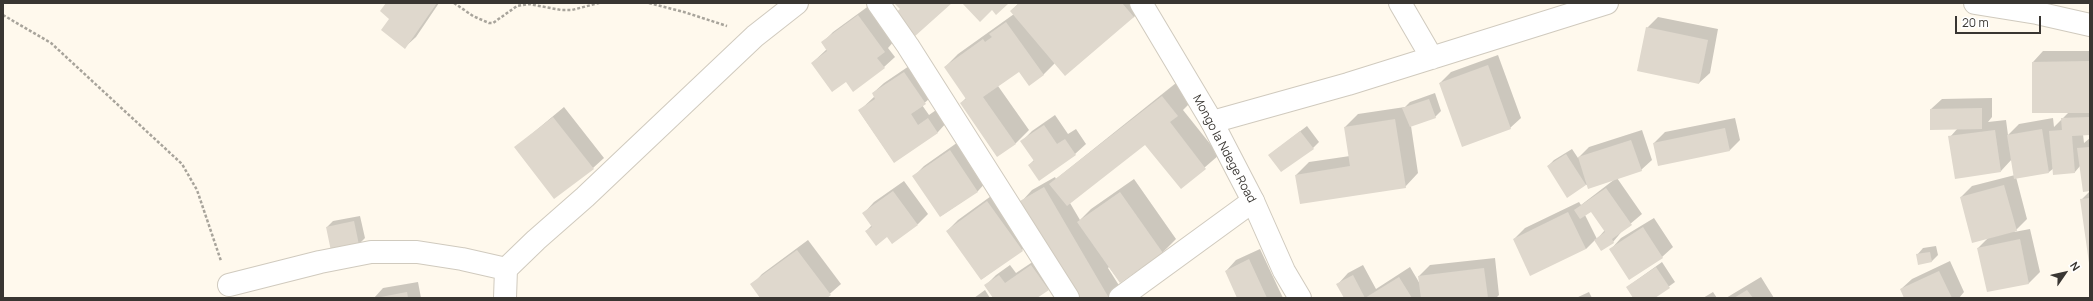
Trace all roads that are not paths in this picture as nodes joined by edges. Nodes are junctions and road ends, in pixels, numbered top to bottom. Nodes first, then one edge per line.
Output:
1 (797, 3) edge
2 (878, 3) edge
3 (1141, 3) edge
4 (1400, 3) edge
5 (1607, 3) edge
6 (1975, 3) edge
7 (2090, 26) edge
8 (1432, 58) junction
9 (1212, 122) junction
10 (1252, 201) junction
11 (506, 269) junction
12 (229, 285) road end
13 (504, 298) edge
14 (1068, 298) edge
15 (1120, 298) edge
16 (1300, 298) edge

1 - 11 street
2 - 14 street
3 - 9 street, Mongo la Ndege Road
4 - 8 street
5 - 8 street
6 - 7 street
8 - 9 street
9 - 10 street, Mongo la Ndege Road
10 - 15 street
10 - 16 street, Mongo la Ndege Road
11 - 12 street
11 - 13 street

